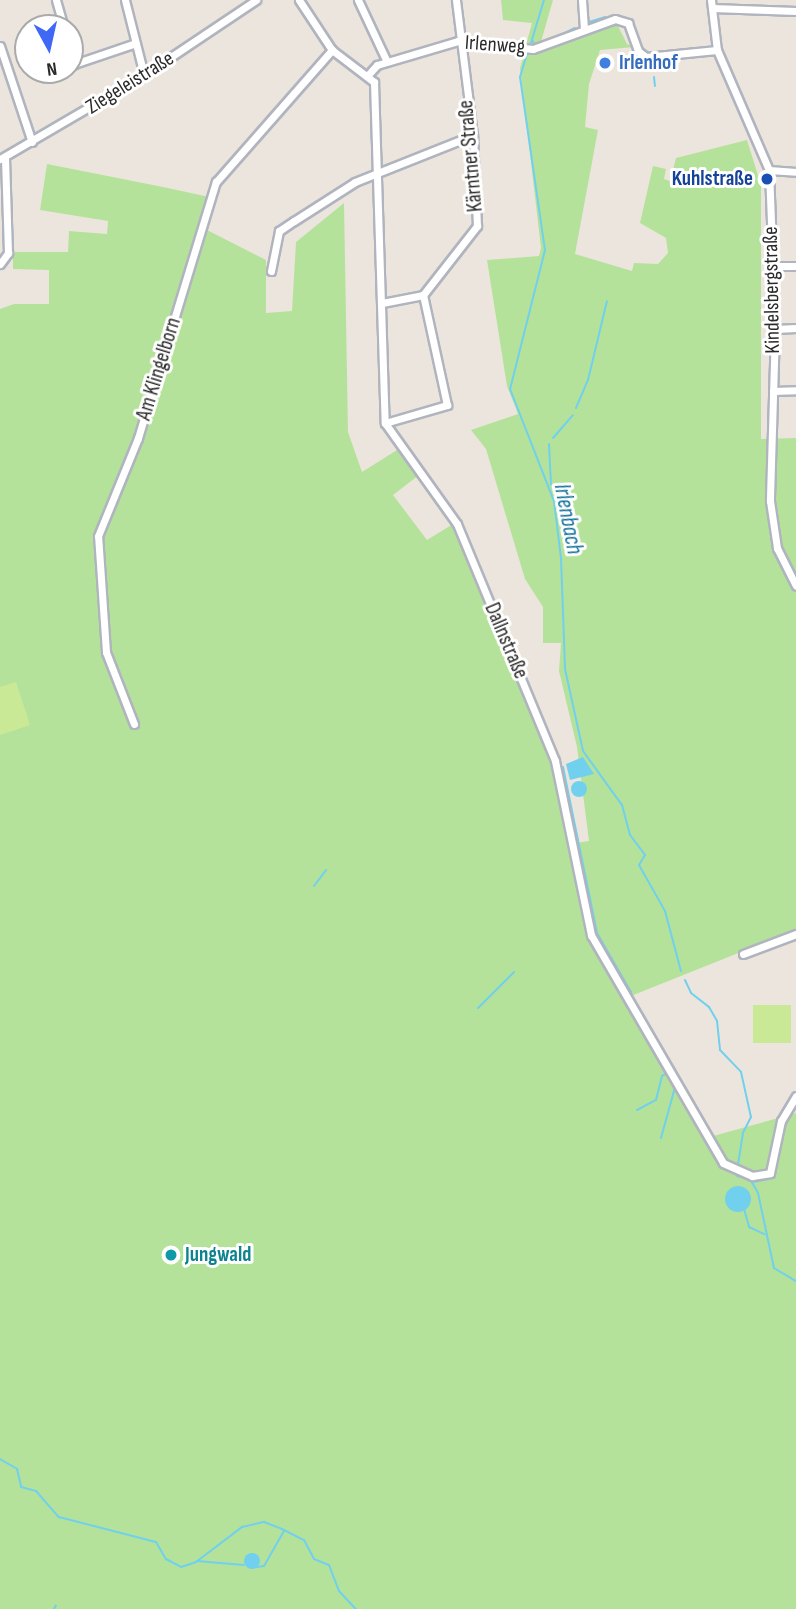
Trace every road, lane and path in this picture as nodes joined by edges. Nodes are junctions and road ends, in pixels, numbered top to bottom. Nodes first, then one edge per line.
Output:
1 (125, 0) edge
2 (256, 0) edge
3 (299, 0) edge
4 (358, 0) edge
5 (456, 0) edge
6 (582, 0) edge
7 (782, 0) edge
8 (712, 4) edge
9 (785, 9) junction
10 (796, 11) edge
11 (584, 27) junction
12 (458, 41) junction
13 (136, 43) junction
14 (0, 46) edge
15 (332, 50) junction
16 (717, 50) junction
17 (84, 61) edge
18 (387, 62) junction
19 (145, 75) junction
20 (367, 76) junction
21 (473, 135) junction
22 (32, 142) junction
23 (3, 158) edge
24 (769, 170) junction
25 (377, 172) junction
26 (796, 172) edge
27 (0, 264) edge
28 (774, 266) junction
29 (796, 267) edge
30 (271, 271) dead end
31 (423, 295) junction
32 (382, 303) junction
33 (775, 328) junction
34 (796, 328) edge
35 (796, 390) edge
36 (773, 391) junction
37 (385, 423) junction
38 (793, 573) edge
39 (796, 586) edge
40 (134, 724) dead end
41 (796, 934) edge
42 (743, 954) dead end
43 (796, 1096) edge

1 - 13 street
2 - 19 street, Ziegeleistraße
3 - 15 street
4 - 18 street
5 - 12 street, Kärntner Straße
6 - 11 street
7 - 9 street
8 - 9 street
8 - 16 street, Kindelsbergstraße
9 - 10 street
11 - 12 street, Irlenweg
11 - 16 street, Irlenweg
12 - 18 street, Irlenweg
12 - 21 street, Kärntner Straße
13 - 17 street
13 - 19 street
14 - 22 street
15 - 20 street
15 - 40 street, Am Klingelborn
16 - 24 street, Kindelsbergstraße
18 - 20 street, Irlenweg
19 - 22 street, Ziegeleistraße
20 - 25 street
21 - 25 street
21 - 31 street, Kärntner Straße
22 - 23 street, Ziegeleistraße
23 - 27 street
24 - 26 street
24 - 28 street, Kindelsbergstraße
25 - 30 street
25 - 32 street
28 - 29 street
28 - 33 street, Kindelsbergstraße
31 - 32 street
31 - 37 street
32 - 37 street
33 - 34 street
33 - 36 street, Kindelsbergstraße
35 - 36 street
36 - 38 street, Kindelsbergstraße
37 - 43 street, Dallnstraße
38 - 39 street, Kindelsbergstraße
41 - 42 street

